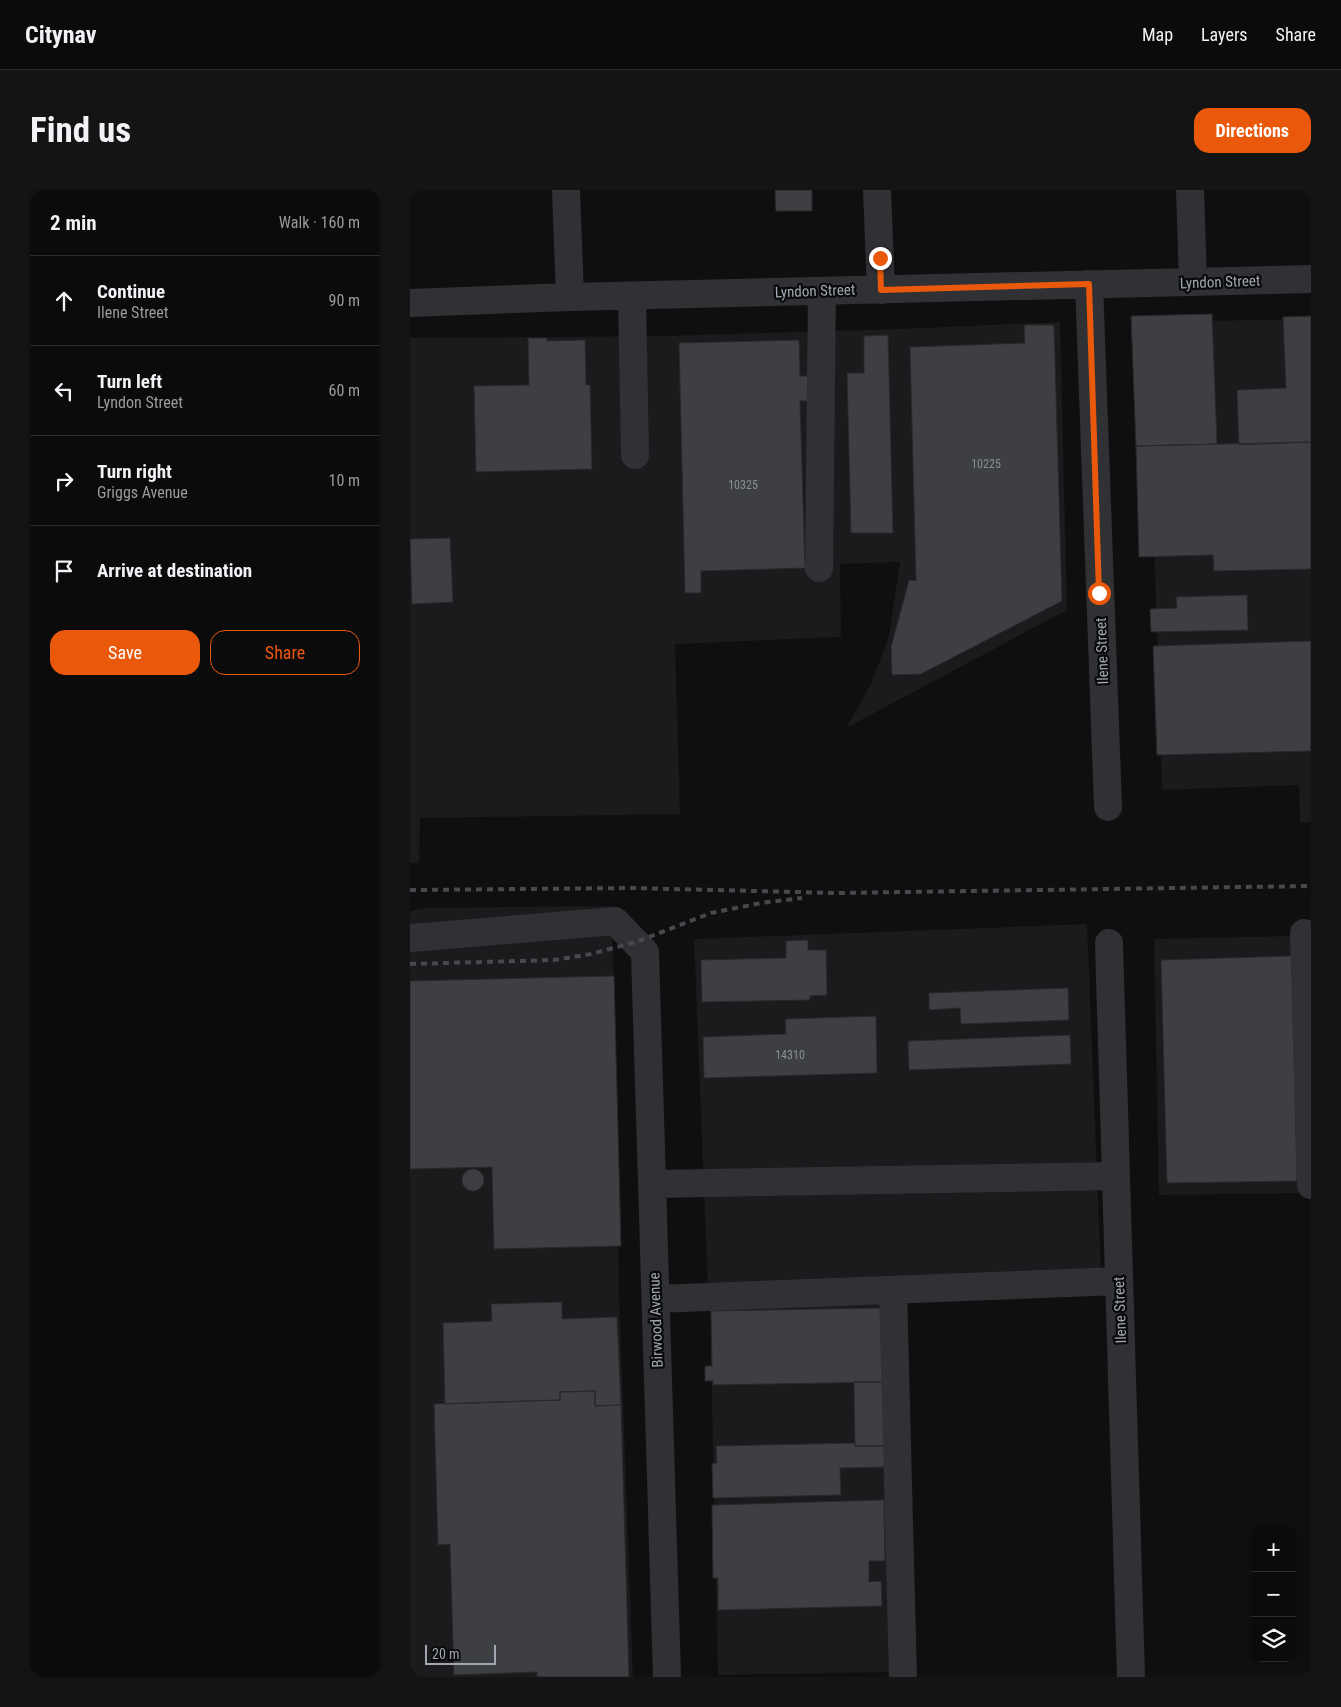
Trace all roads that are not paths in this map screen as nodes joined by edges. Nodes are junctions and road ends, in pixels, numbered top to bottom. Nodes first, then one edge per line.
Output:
1 (566, 190) edge
2 (877, 190) edge
3 (1190, 190) edge
4 (1311, 279) edge
5 (1193, 282) junction
6 (1089, 284) junction
7 (881, 290) junction
8 (822, 292) junction
9 (632, 296) junction
10 (570, 297) junction
11 (410, 303) edge
12 (635, 456) dead end
13 (819, 568) dead end
14 (1108, 807) dead end
15 (1304, 933) dead end
16 (410, 938) edge
17 (1109, 943) dead end
18 (1116, 1176) junction
19 (653, 1184) junction
20 (1311, 1185) edge
21 (1119, 1281) junction
22 (893, 1290) junction
23 (656, 1299) junction
24 (667, 1677) edge
25 (903, 1677) edge
26 (1131, 1677) edge

1 - 10 street
2 - 7 street
3 - 5 street
4 - 5 street, Lyndon Street
5 - 6 street, Lyndon Street
6 - 7 street, Lyndon Street
6 - 14 street, Ilene Street
7 - 8 street, Lyndon Street
8 - 9 street, Lyndon Street
8 - 13 street
9 - 10 street, Lyndon Street
9 - 12 street
10 - 11 street, Lyndon Street
15 - 20 street
16 - 19 street, Birwood Avenue
17 - 18 street, Ilene Street
18 - 19 street
18 - 21 street, Ilene Street
19 - 23 street, Birwood Avenue
21 - 22 street
21 - 26 street, Ilene Street
22 - 23 street
22 - 25 street
23 - 24 street, Birwood Avenue

